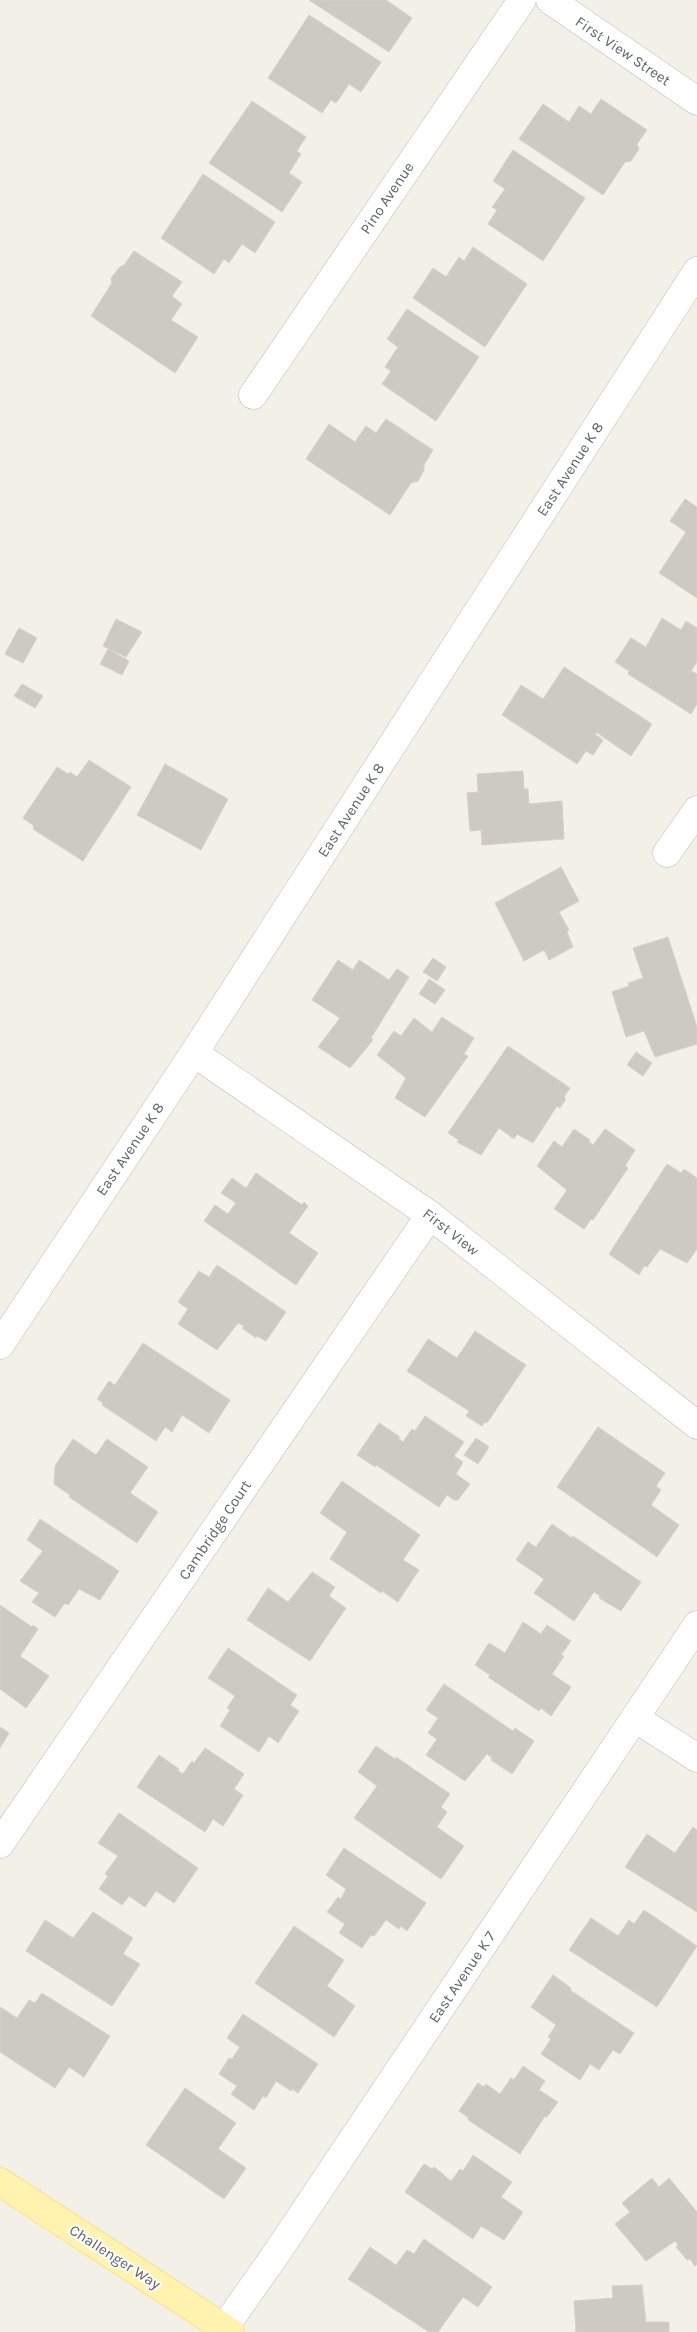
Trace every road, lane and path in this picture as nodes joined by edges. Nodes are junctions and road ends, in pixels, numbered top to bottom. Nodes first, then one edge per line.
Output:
1 (522, 0) edge
2 (550, 0) edge
3 (697, 101) edge
4 (697, 271) edge
5 (253, 395) dead end
6 (697, 810) edge
7 (667, 853) dead end
8 (194, 1054) junction
9 (430, 1216) junction
10 (0, 1345) edge
11 (697, 1425) edge
12 (697, 1625) edge
13 (635, 1718) junction
14 (697, 1758) edge
15 (0, 1844) edge
16 (0, 2182) edge
17 (227, 2330) edge

1 - 5 street, Pino Avenue
2 - 3 street, First View Street
4 - 8 street, East Avenue K 8
6 - 7 street
8 - 9 street, First View
8 - 10 street, East Avenue K 8
9 - 11 street, First View
9 - 15 street, Cambridge Court
12 - 13 street, East Avenue K 7
13 - 14 street
13 - 17 street, East Avenue K 7
16 - 17 main road, Challenger Way

